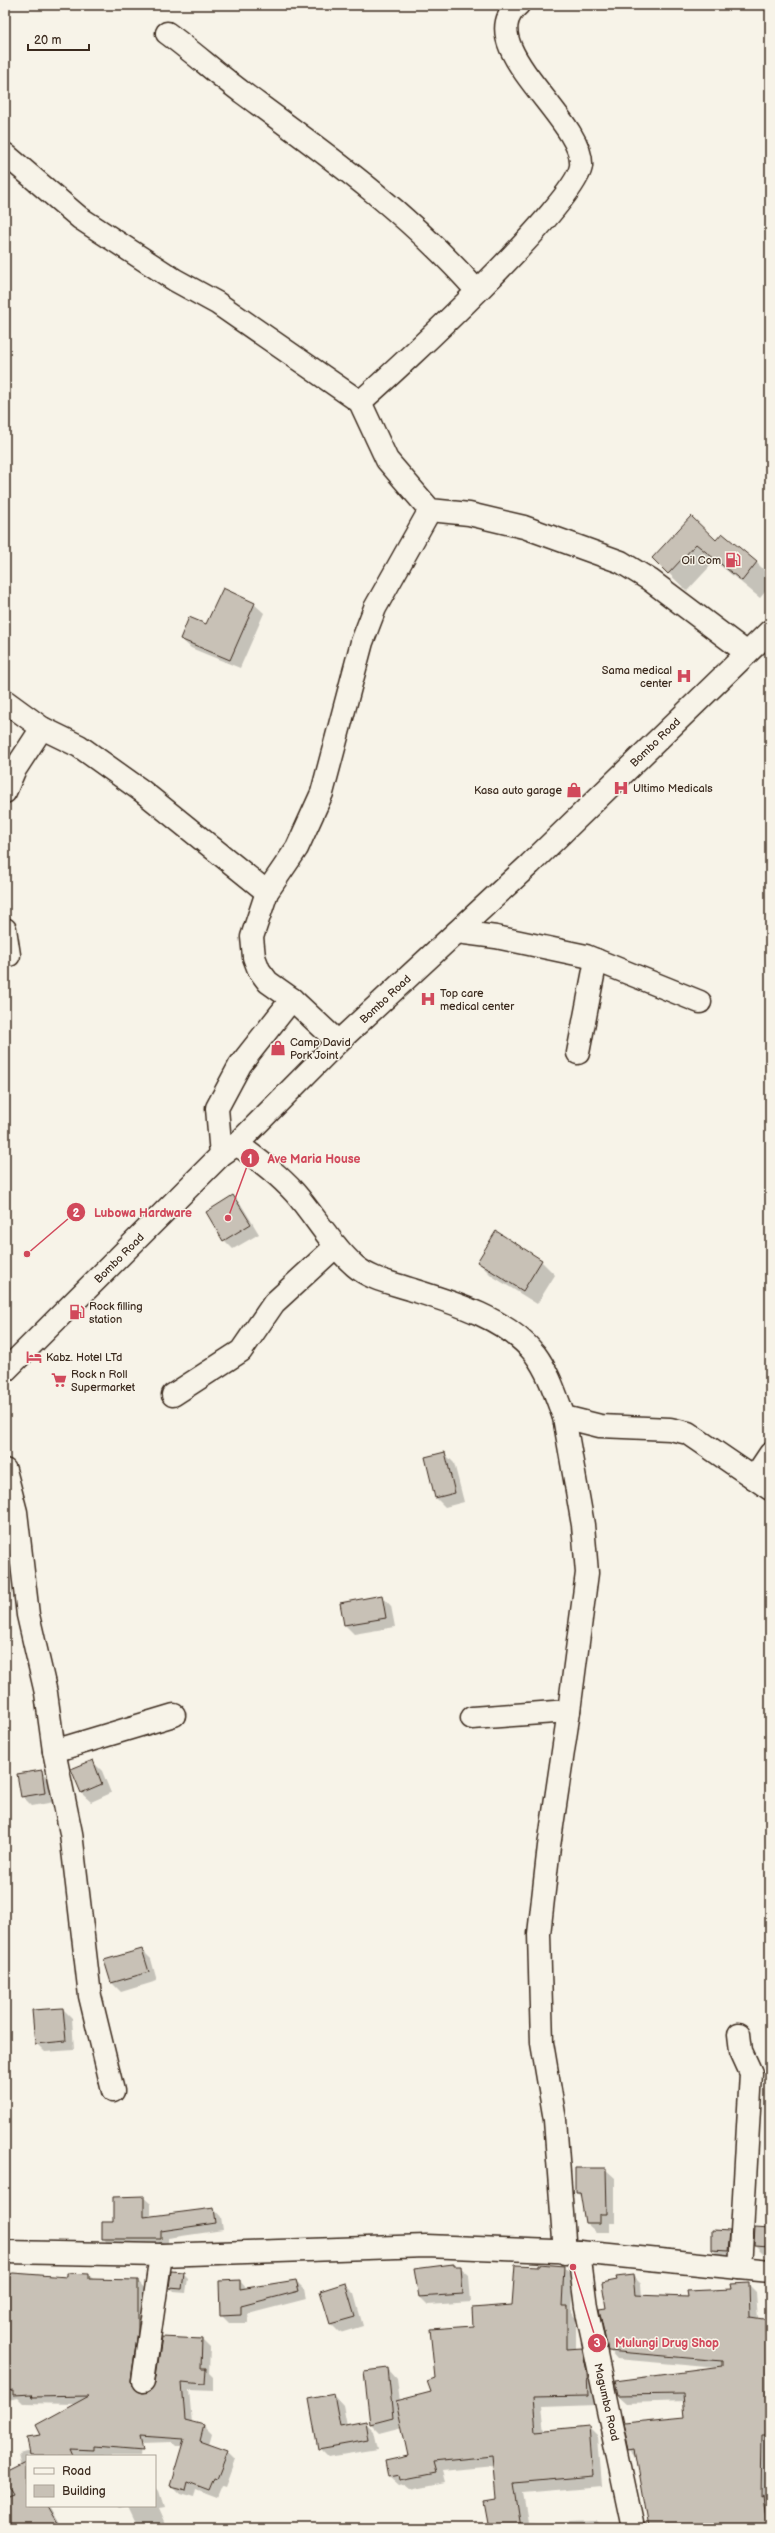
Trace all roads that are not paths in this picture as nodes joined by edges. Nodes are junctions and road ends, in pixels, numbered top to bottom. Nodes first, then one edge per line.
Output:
1 (518, 5) edge
2 (167, 33) dead end
3 (5, 154) edge
4 (476, 291) junction
5 (360, 402) junction
6 (430, 510) junction
7 (770, 631) edge
8 (747, 654) junction
9 (5, 701) edge
10 (42, 728) junction
11 (5, 792) edge
12 (267, 892) junction
13 (5, 929) edge
14 (457, 932) junction
15 (9, 955) dead end
16 (596, 960) junction
17 (292, 999) junction
18 (700, 1002) dead end
19 (338, 1042) junction
20 (578, 1053) dead end
21 (229, 1150) junction
22 (336, 1246) junction
23 (5, 1371) edge
24 (174, 1395) dead end
25 (564, 1417) junction
26 (770, 1454) edge
27 (5, 1470) edge
28 (762, 1484) edge
29 (569, 1711) junction
30 (174, 1715) dead end
31 (472, 1718) dead end
32 (54, 1751) junction
33 (739, 2034) dead end
34 (113, 2091) dead end
35 (5, 2252) edge
36 (572, 2253) junction
37 (160, 2255) junction
38 (740, 2268) junction
39 (770, 2271) edge
40 (143, 2381) dead end
41 (632, 2528) edge

1 - 4 street
2 - 4 street
3 - 5 street
4 - 5 street
5 - 6 street
6 - 8 street
6 - 12 street
7 - 8 street, Bombo Road
8 - 14 street, Bombo Road
9 - 10 street
10 - 11 street
10 - 12 street
12 - 17 street
13 - 15 street
14 - 16 street
14 - 19 street, Bombo Road
16 - 18 street
16 - 20 street
17 - 19 street
17 - 21 street
19 - 21 street, Bombo Road
21 - 22 street, Magumba Road
21 - 23 street, Bombo Road
22 - 24 street
22 - 25 street, Magumba Road
25 - 28 street
25 - 29 street, Magumba Road
26 - 28 street
27 - 32 street
29 - 31 street
29 - 36 street, Magumba Road
30 - 32 street
32 - 34 street
33 - 38 street
35 - 37 street
36 - 37 street
36 - 38 street
36 - 41 street, Magumba Road
37 - 40 street
38 - 39 street

